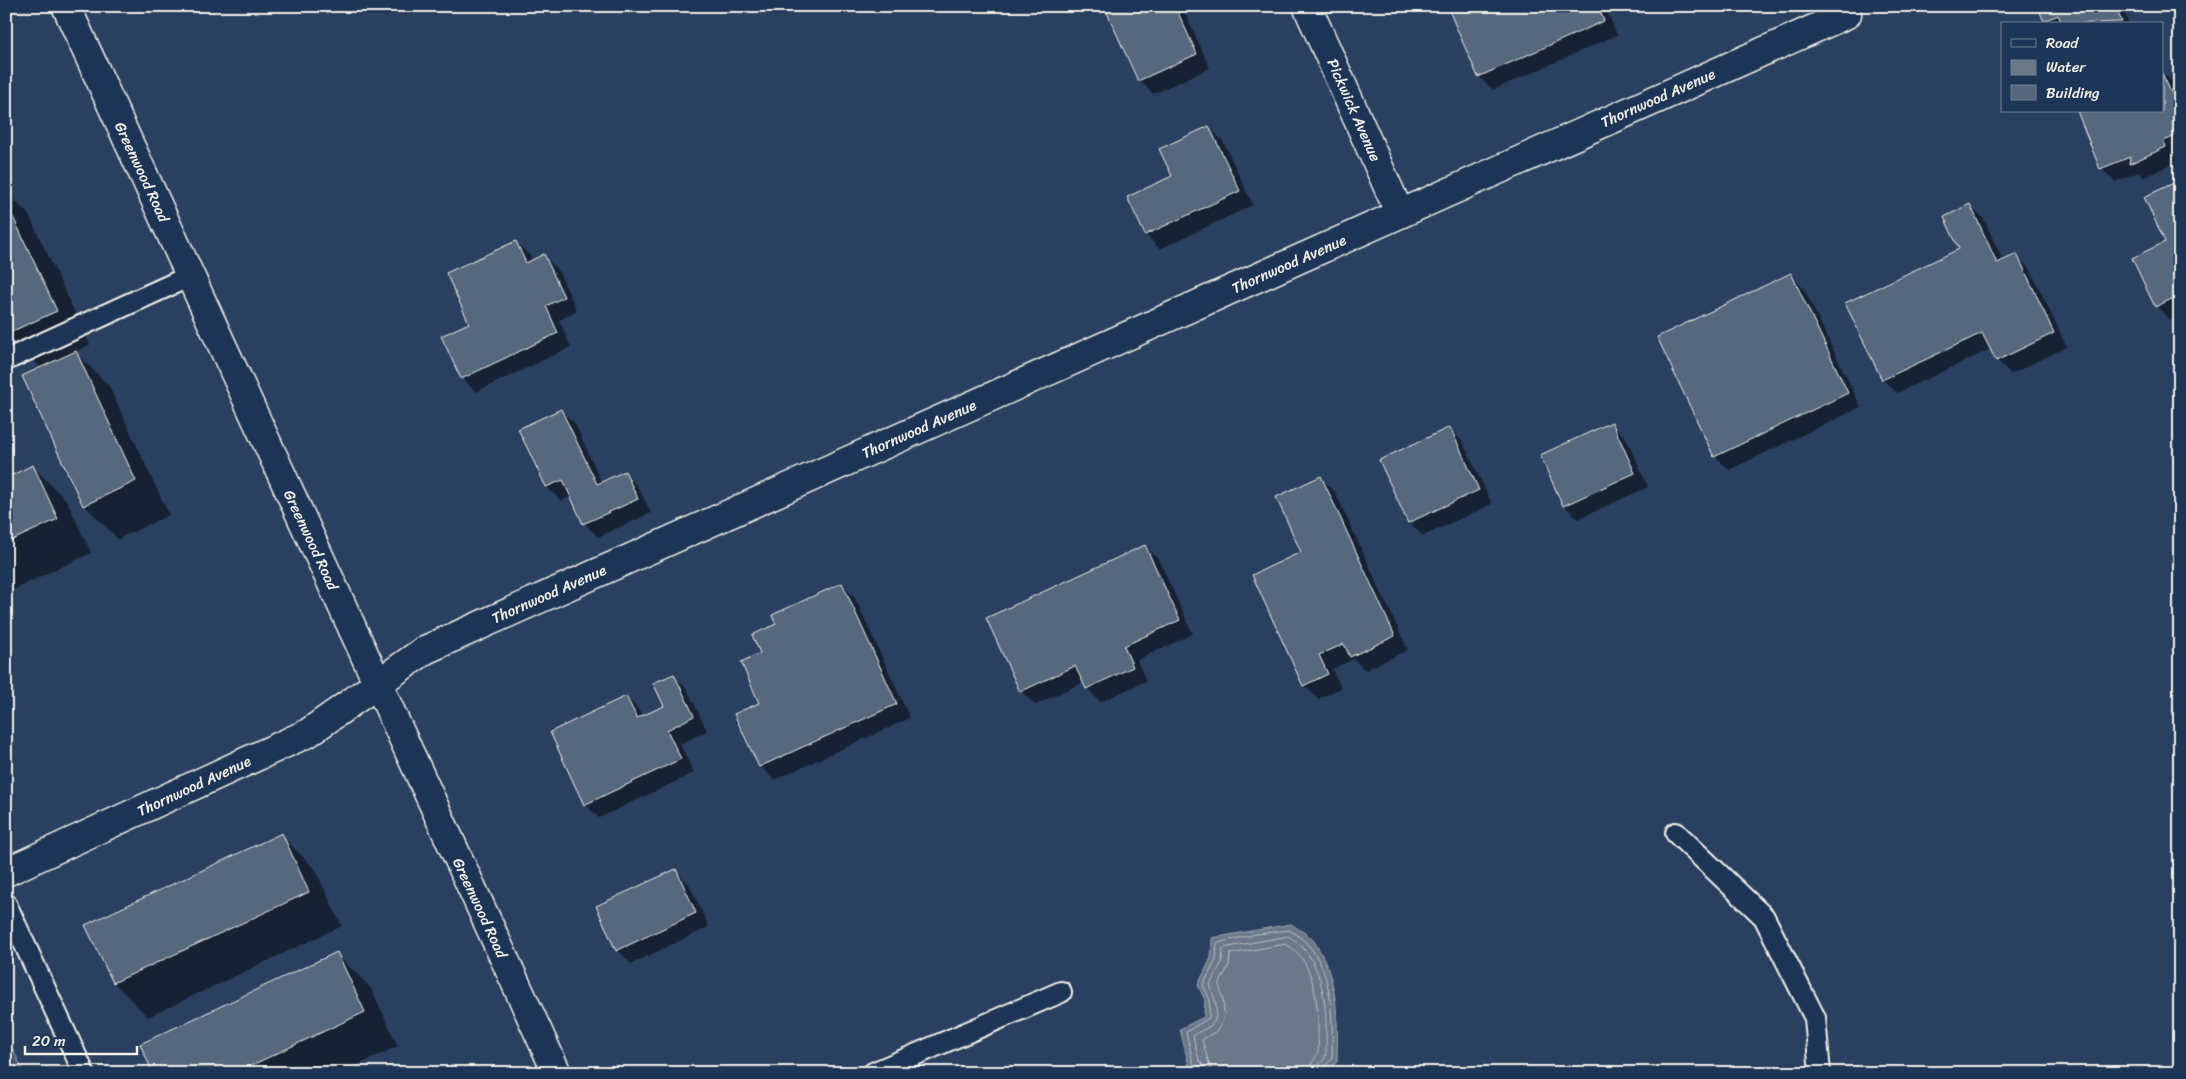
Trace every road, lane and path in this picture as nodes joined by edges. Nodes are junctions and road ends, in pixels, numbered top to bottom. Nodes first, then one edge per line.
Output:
1 (66, 6) edge
2 (1307, 6) edge
3 (1847, 14) dead end
4 (1400, 214) junction
5 (190, 276) junction
6 (6, 360) edge
7 (377, 684) junction
8 (1676, 833) dead end
9 (6, 872) edge
10 (6, 904) edge
11 (1061, 992) dead end
12 (84, 1073) edge
13 (557, 1073) edge
14 (873, 1073) edge
15 (1820, 1073) edge

1 - 5 street, Greenwood Road
2 - 4 street, Pickwick Avenue
3 - 4 street, Thornwood Avenue
4 - 7 street, Thornwood Avenue
5 - 6 lane
5 - 7 street, Greenwood Road
7 - 9 street, Thornwood Avenue
7 - 13 street, Greenwood Road
8 - 15 lane
10 - 12 lane
11 - 14 lane

